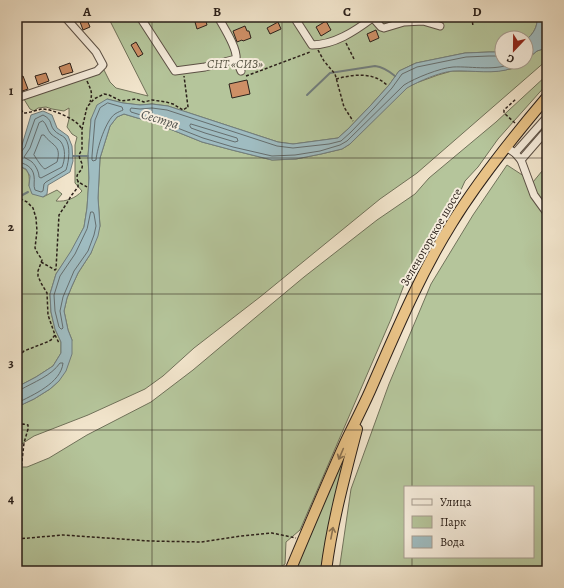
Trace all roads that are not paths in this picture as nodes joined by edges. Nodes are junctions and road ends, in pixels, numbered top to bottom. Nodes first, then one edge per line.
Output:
1 (65, 17) edge
2 (140, 17) edge
3 (218, 17) edge
4 (294, 17) edge
5 (371, 18) edge
6 (421, 19) edge
7 (440, 26) dead end
8 (236, 57) junction
9 (243, 74) road end
10 (547, 97) edge
11 (18, 101) edge
12 (547, 117) edge
13 (547, 130) edge
14 (506, 147) junction
15 (515, 153) junction
16 (521, 160) junction
17 (547, 213) edge
18 (364, 406) junction
19 (290, 571) edge
20 (326, 571) edge

1 - 11 street
2 - 8 street
3 - 8 street
4 - 5 street
5 - 6 street
6 - 7 street
8 - 9 street
10 - 14 highway, Зеленогорское шоссе
12 - 15 street
13 - 16 street
14 - 15 street
14 - 18 highway, Зеленогорское шоссе
15 - 16 street
16 - 17 street
18 -> 19 highway, Зеленогорское шоссе
20 -> 18 highway, Зеленогорское шоссе

